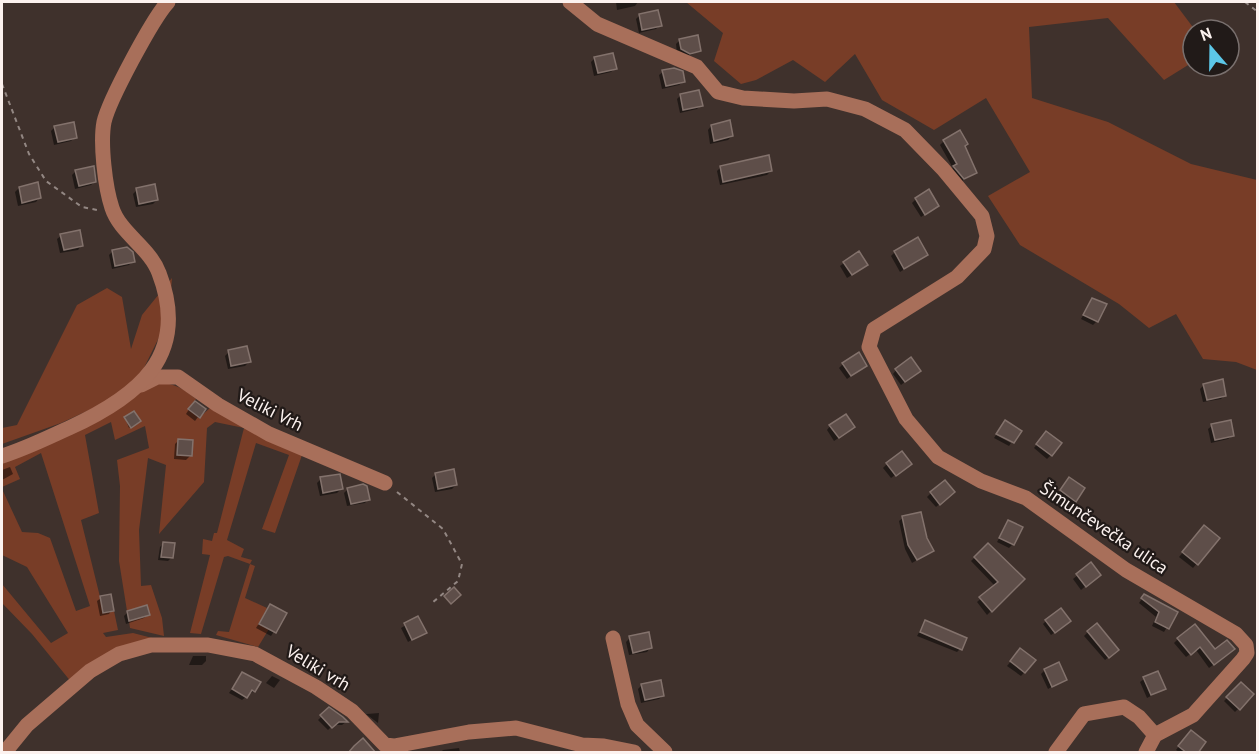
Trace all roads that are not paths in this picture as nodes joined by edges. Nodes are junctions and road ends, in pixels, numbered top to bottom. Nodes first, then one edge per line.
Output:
1 (168, 2) edge
2 (570, 2) edge
3 (141, 385) junction
4 (2, 456) edge
5 (385, 483) road end
6 (613, 638) dead end
7 (1252, 653) edge
8 (1155, 735) junction
9 (5, 753) edge
10 (634, 753) edge
11 (665, 753) edge
12 (1056, 753) edge
13 (1146, 753) edge

1 - 3 street
2 - 7 street, Šimunčevečka ulica
3 - 4 street
3 - 5 street, Veliki Vrh
6 - 11 street
7 - 8 street, Šimunčevečka ulica
8 - 12 street
8 - 13 street
9 - 10 street, Veliki vrh

